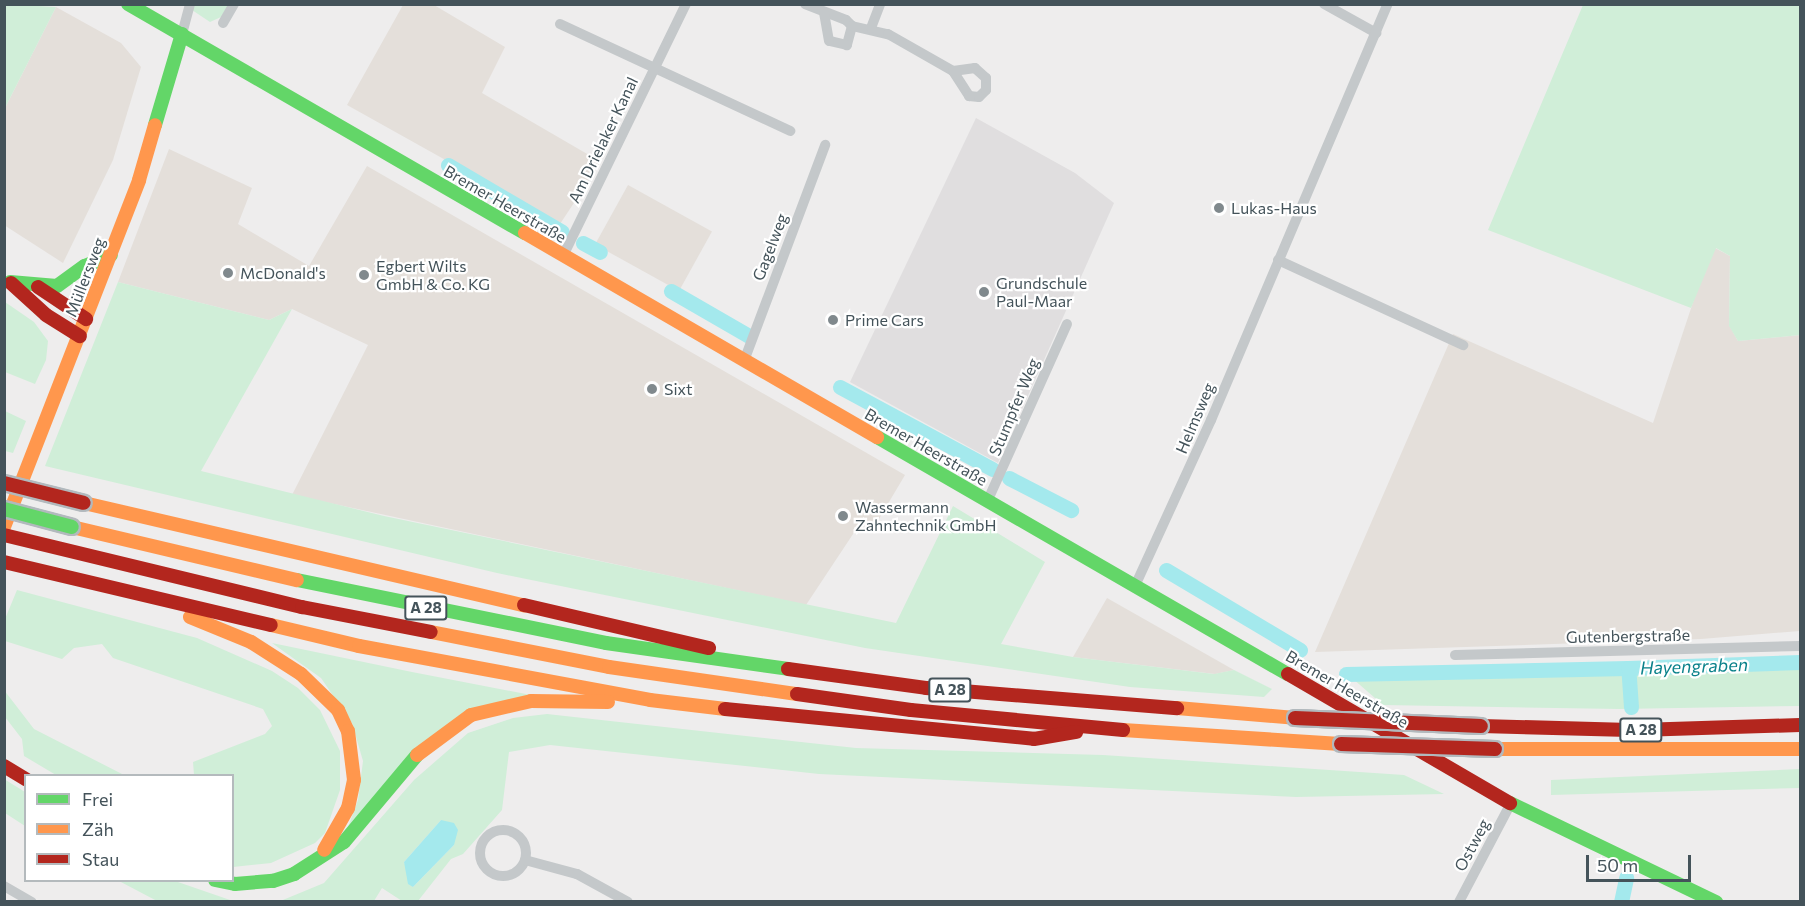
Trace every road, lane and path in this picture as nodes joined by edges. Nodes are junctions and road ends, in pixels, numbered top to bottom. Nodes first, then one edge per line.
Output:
1 (128, 4) edge
2 (190, 4) edge
3 (234, 4) edge
4 (686, 4) edge
5 (805, 4) edge
6 (880, 4) edge
7 (1324, 4) edge
8 (1388, 4) edge
9 (824, 12) junction
10 (223, 23) dead end
11 (560, 24) dead end
12 (852, 26) junction
13 (871, 28) junction
14 (1376, 33) junction
15 (182, 34) junction
16 (654, 70) junction
17 (953, 71) dead end
18 (790, 131) dead end
19 (825, 145) dead end
20 (111, 255) junction
21 (563, 256) junction
22 (1278, 260) junction
23 (7, 280) edge
24 (38, 287) junction
25 (87, 320) junction
26 (1067, 324) dead end
27 (80, 336) junction
28 (1463, 345) dead end
29 (744, 361) junction
30 (4, 483) edge
31 (987, 502) junction
32 (4, 509) edge
33 (4, 527) edge
34 (4, 535) edge
35 (4, 562) edge
36 (1135, 586) junction
37 (153, 600) junction
38 (1800, 646) edge
39 (1455, 655) dead end
40 (784, 670) junction
41 (650, 700) junction
42 (1800, 725) edge
43 (1098, 728) junction
44 (1800, 749) edge
45 (4, 766) edge
46 (24, 778) edge
47 (1511, 803) junction
48 (319, 858) junction
49 (525, 860) junction
50 (225, 882) edge
51 (4, 886) edge
52 (32, 902) edge
53 (628, 902) edge
54 (1459, 902) edge
55 (1716, 902) edge

1 - 15 main road, Bremer Heerstraße
2 - 15 street
3 - 10 street
4 - 16 street, Am Drielaker Kanal
5 - 9 street
6 - 13 street
7 - 14 street
8 - 14 street, Helmsweg
9 - 12 street
9 - 12 street
11 - 16 street, Am Drielaker Kanal
12 - 13 street
13 - 17 street
14 - 22 street, Helmsweg
15 - 20 main road, Müllersweg
15 - 21 main road, Bremer Heerstraße
16 - 18 street, Am Drielaker Kanal
16 - 21 street, Am Drielaker Kanal
19 - 29 street, Gagelweg
20 - 24 main road
20 - 25 main road, Müllersweg
21 - 29 main road, Bremer Heerstraße
22 - 28 street
22 - 36 street, Helmsweg
23 - 24 main road
23 - 27 main road
24 - 25 main road
25 - 27 main road, Müllersweg
26 - 31 street, Stumpfer Weg
27 - 33 main road, Müllersweg
29 - 31 main road, Bremer Heerstraße
30 - 40 main road, bridge
31 - 36 main road, Bremer Heerstraße
32 - 40 main road, A 28, bridge
34 - 43 main road, A 28
35 - 37 main road
36 - 47 main road, Bremer Heerstraße
37 - 41 main road
37 - 48 main road
38 - 39 street, Gutenbergstraße
40 - 42 main road, A 28, bridge
41 - 43 main road
41 - 48 main road
43 - 44 main road, A 28, bridge
45 - 46 main road
47 - 54 street, Ostweg
47 - 55 main road, Bremer Heerstraße
48 - 50 main road
49 - 49 street
49 - 53 street
51 - 52 street

